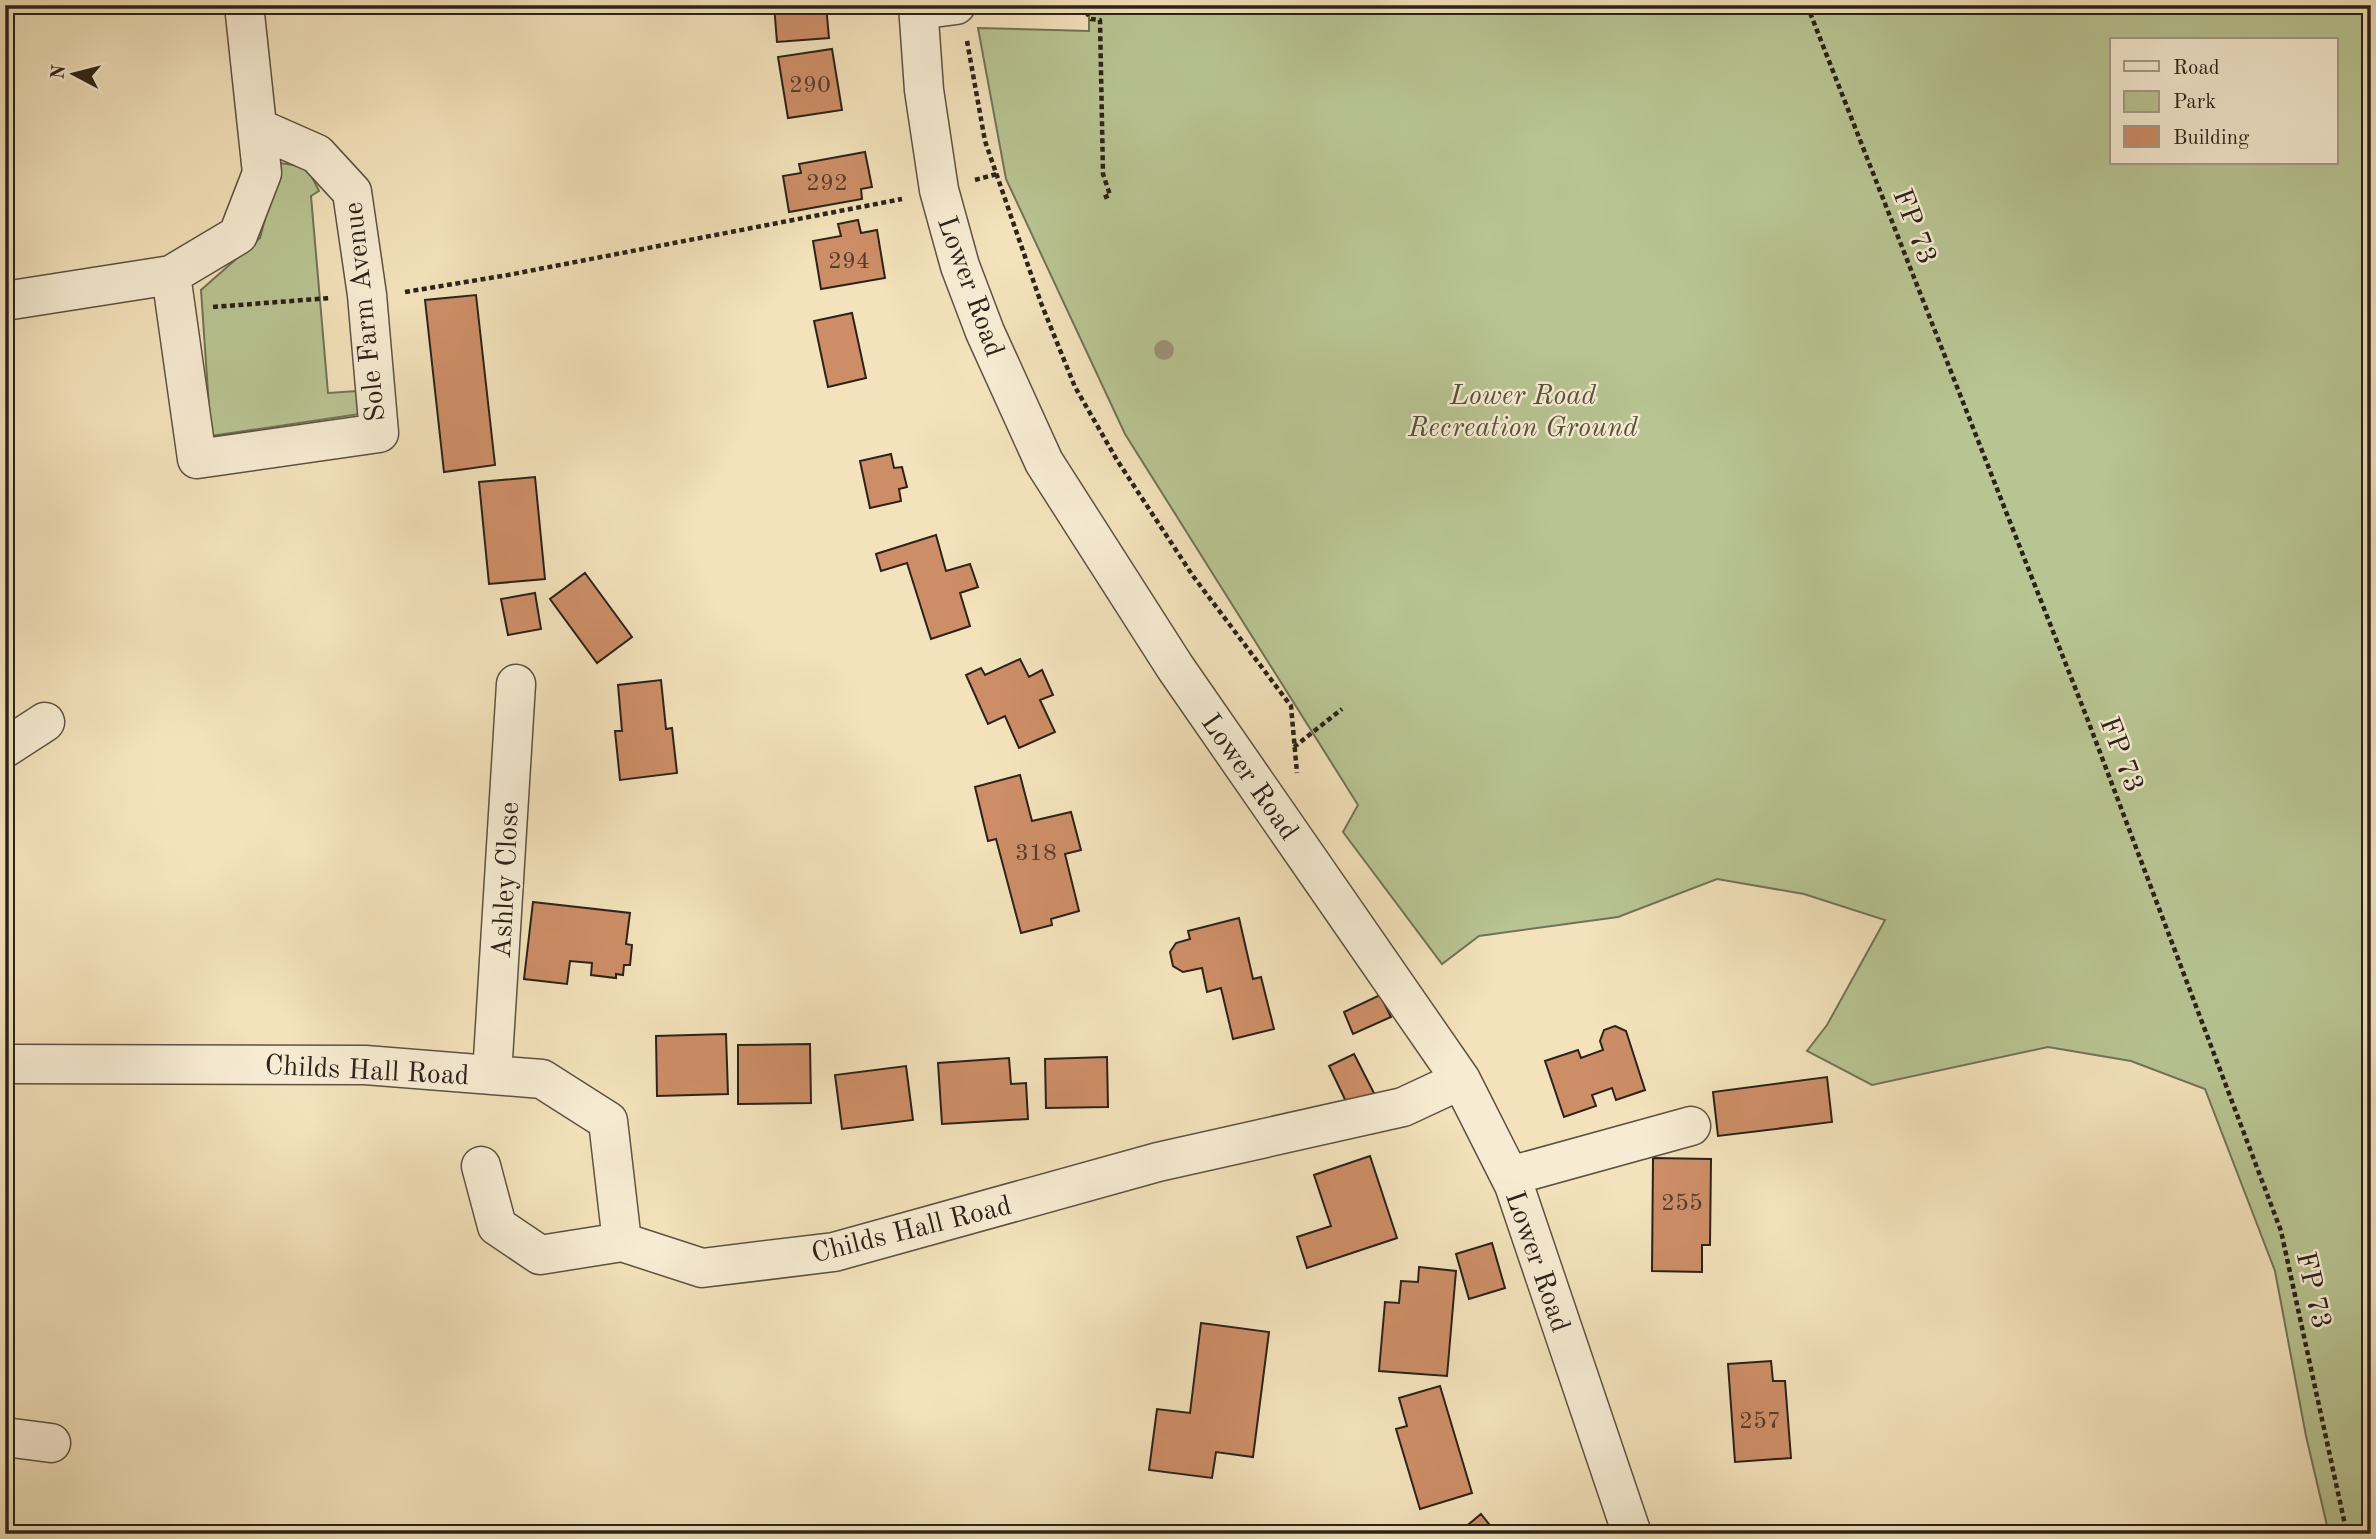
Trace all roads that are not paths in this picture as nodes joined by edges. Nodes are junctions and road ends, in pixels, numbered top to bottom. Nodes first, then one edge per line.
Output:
1 (244, 5) edge
2 (918, 8) edge
3 (961, 19) edge
4 (258, 128) junction
5 (174, 292) junction
6 (5, 301) edge
7 (516, 684) dead end
8 (45, 722) dead end
9 (5, 748) edge
10 (5, 1064) edge
11 (492, 1075) junction
12 (1461, 1080) junction
13 (1691, 1126) dead end
14 (481, 1166) dead end
15 (1510, 1177) junction
16 (622, 1241) junction
17 (5, 1437) edge
18 (51, 1443) dead end
19 (1632, 1534) edge

1 - 4 street
2 - 3 street
2 - 12 street, Lower Road
4 - 5 street
4 - 5 street, Sole Farm Avenue
5 - 6 street
7 - 11 street, Ashley Close
8 - 9 street
10 - 11 street, Childs Hall Road
11 - 16 street, Childs Hall Road
12 - 15 street, Lower Road
12 - 16 street, Childs Hall Road
13 - 15 street
14 - 16 street
15 - 19 street, Lower Road
17 - 18 street

